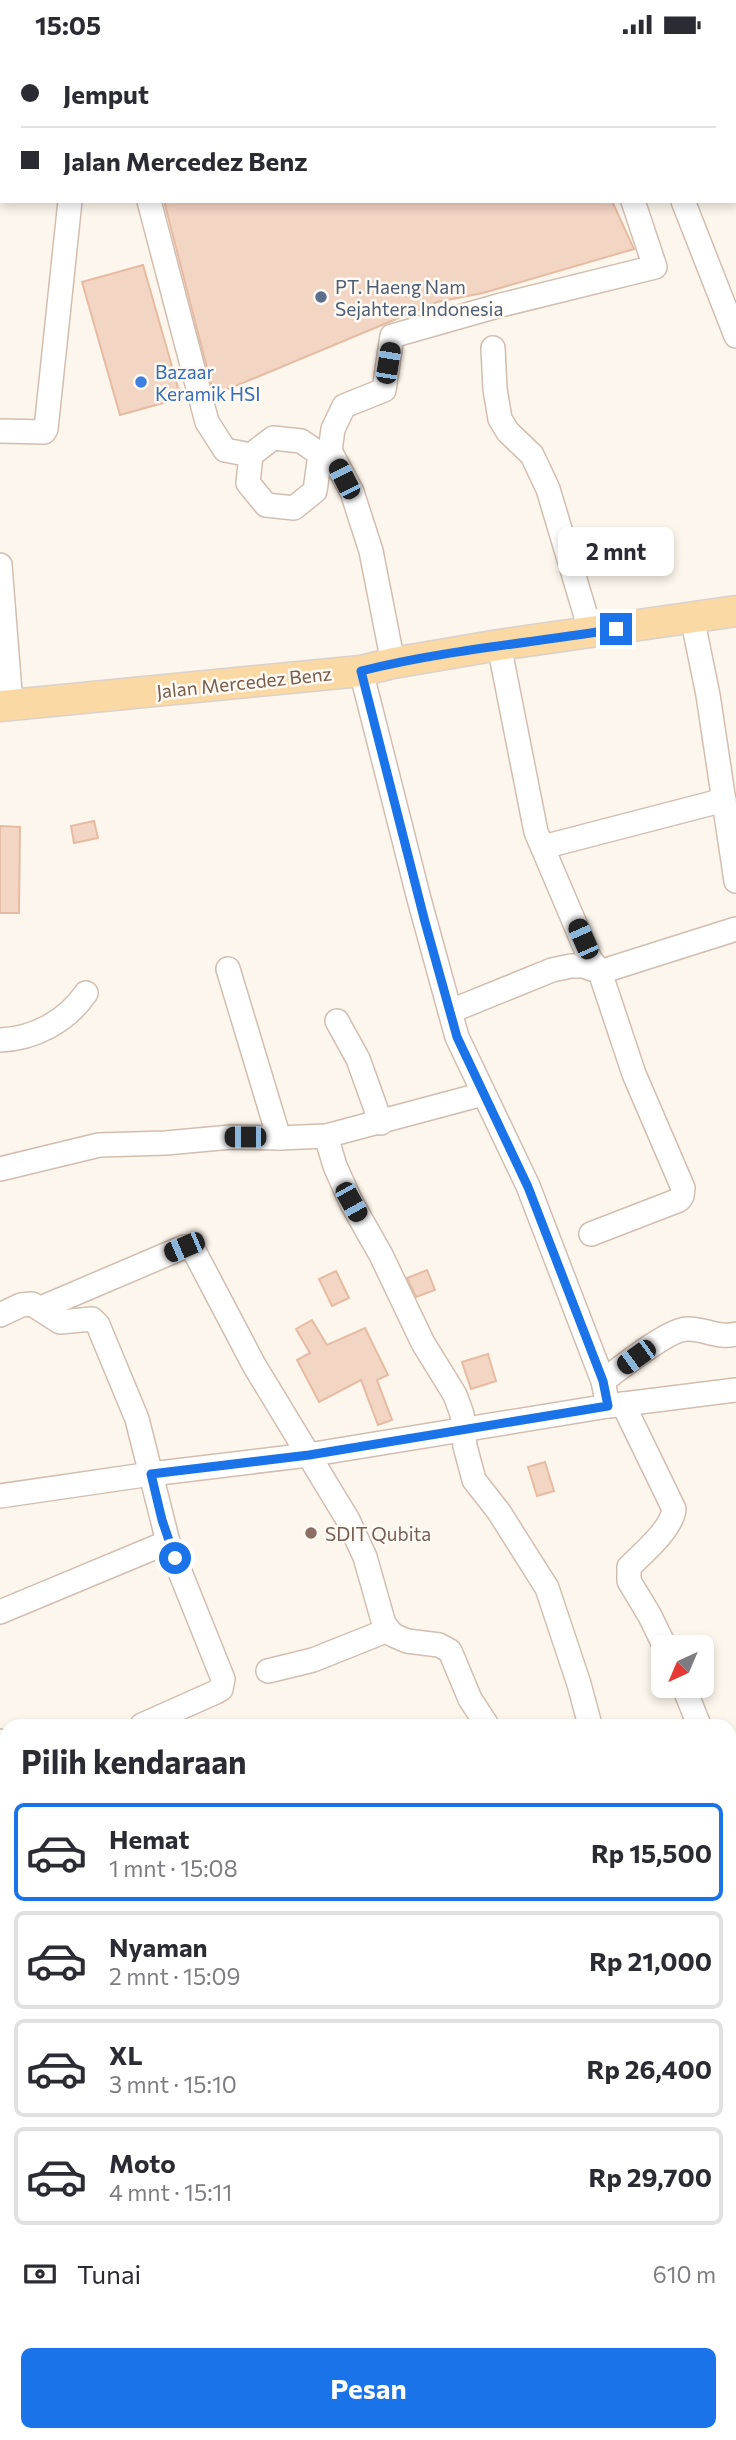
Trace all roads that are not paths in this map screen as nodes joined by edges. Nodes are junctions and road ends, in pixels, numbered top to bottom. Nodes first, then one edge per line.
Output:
1 (70, 203) edge
2 (150, 203) edge
3 (634, 203) edge
4 (684, 203) edge
5 (736, 336) edge
6 (493, 348) dead end
7 (0, 431) edge
8 (325, 453) junction
9 (251, 456) junction
10 (0, 565) edge
11 (736, 611) edge
12 (692, 617) junction
13 (590, 633) junction
14 (499, 645) junction
15 (393, 663) junction
16 (361, 671) junction
17 (6, 705) edge
18 (724, 800) junction
19 (543, 847) junction
20 (736, 881) edge
21 (736, 929) edge
22 (228, 969) dead end
23 (600, 972) junction
24 (86, 993) dead end
25 (451, 1011) junction
26 (337, 1021) dead end
27 (0, 1040) edge
28 (483, 1094) junction
29 (381, 1122) junction
30 (326, 1136) junction
31 (279, 1139) junction
32 (0, 1169) edge
33 (592, 1234) dead end
34 (41, 1308) junction
35 (0, 1315) edge
36 (736, 1334) edge
37 (603, 1381) junction
38 (736, 1390) edge
39 (615, 1405) junction
40 (463, 1428) junction
41 (309, 1455) junction
42 (151, 1474) junction
43 (0, 1496) edge
44 (168, 1542) junction
45 (0, 1612) edge
46 (388, 1630) junction
47 (658, 1635) edge
48 (268, 1671) dead end
49 (688, 1698) edge
50 (155, 1719) edge
51 (483, 1719) edge
52 (588, 1719) edge
53 (696, 1719) edge

1 - 7 street
2 - 9 street
3 - 8 street
4 - 5 street
6 - 13 street
8 - 9 street
8 - 9 street
8 - 15 street
10 - 17 street
11 - 12 main road, Jalan Mercedez Benz
12 - 13 main road, Jalan Mercedez Benz
12 - 18 street
13 - 14 main road, Jalan Mercedez Benz
14 - 15 main road, Jalan Mercedez Benz
14 - 19 street
15 - 16 main road, Jalan Mercedez Benz
16 - 17 main road, Jalan Mercedez Benz
16 - 25 street
18 - 19 street
18 - 20 street
19 - 23 street
21 - 23 street
22 - 31 street
23 - 25 street
23 - 33 street
24 - 27 street
25 - 28 street
26 - 29 street
28 - 29 street
28 - 37 street
29 - 30 street
30 - 31 street
30 - 40 street
31 - 32 street
34 - 35 street
34 - 41 street
34 - 42 street
36 - 37 street
37 - 39 street
38 - 39 street
39 - 40 street
39 - 47 street
40 - 41 street
40 - 52 street
41 - 42 street
41 - 46 street
42 - 43 street
42 - 44 street
44 - 45 street
44 - 50 street
46 - 48 street
46 - 51 street
49 - 53 street

